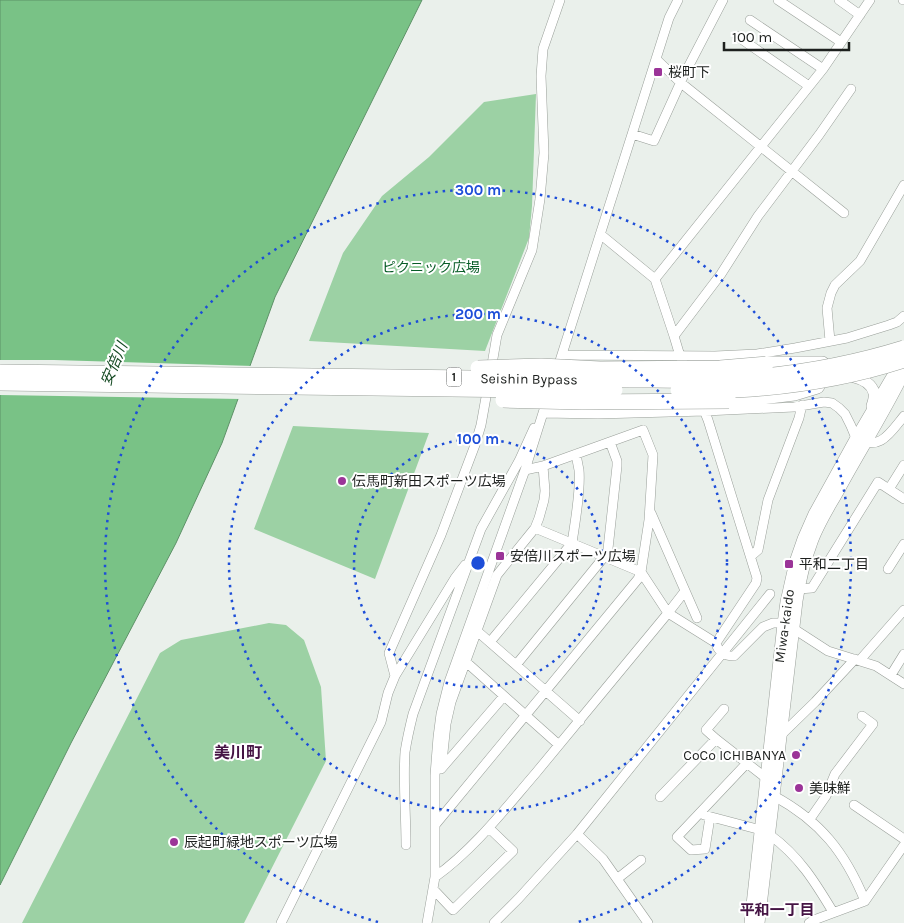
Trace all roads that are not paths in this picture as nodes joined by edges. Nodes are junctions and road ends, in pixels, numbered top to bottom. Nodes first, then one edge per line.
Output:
1 (560, 0) edge
2 (678, 0) edge
3 (723, 0) edge
4 (778, 0) edge
5 (839, 0) edge
6 (870, 0) edge
7 (860, 15) junction
8 (750, 20) dead end
9 (737, 36) dead end
10 (841, 42) junction
11 (656, 59) junction
12 (823, 69) junction
13 (680, 83) junction
14 (809, 86) junction
15 (851, 89) dead end
16 (632, 134) junction
17 (761, 146) junction
18 (792, 171) junction
19 (904, 185) edge
20 (844, 213) dead end
21 (600, 234) junction
22 (655, 279) junction
23 (904, 316) edge
24 (674, 336) junction
25 (830, 341) junction
26 (904, 348) edge
27 (562, 355) junction
28 (680, 356) junction
29 (903, 362) edge
30 (0, 372) edge
31 (329, 376) junction
32 (854, 377) junction
33 (0, 383) edge
34 (308, 387) junction
35 (802, 405) junction
36 (705, 411) junction
37 (871, 413) junction
38 (543, 414) junction
39 (904, 416) edge
40 (860, 441) junction
41 (610, 442) junction
42 (576, 454) junction
43 (904, 465) edge
44 (543, 466) junction
45 (525, 470) junction
46 (889, 489) junction
47 (904, 499) edge
48 (650, 511) junction
49 (535, 528) junction
50 (572, 543) junction
51 (904, 544) edge
52 (750, 556) junction
53 (606, 557) junction
54 (470, 559) junction
55 (888, 569) dead end
56 (641, 572) junction
57 (799, 589) junction
58 (685, 591) junction
59 (770, 594) dead end
60 (904, 610) edge
61 (668, 613) junction
62 (697, 618) dead end
63 (783, 624) junction
64 (794, 629) junction
65 (477, 631) junction
66 (490, 642) junction
67 (716, 643) junction
68 (721, 653) junction
69 (904, 654) edge
70 (857, 659) junction
71 (465, 661) junction
72 (516, 665) junction
73 (890, 674) junction
74 (395, 676) junction
75 (904, 684) edge
76 (545, 690) junction
77 (504, 696) junction
78 (724, 709) dead end
79 (525, 715) junction
80 (862, 716) dead end
81 (580, 721) junction
82 (780, 736) junction
83 (716, 738) junction
84 (558, 745) junction
85 (747, 763) junction
86 (438, 772) junction
87 (766, 778) junction
88 (774, 796) junction
89 (660, 797) dead end
90 (854, 805) dead end
91 (699, 814) junction
92 (710, 817) junction
93 (810, 819) junction
94 (435, 825) junction
95 (489, 828) junction
96 (765, 832) junction
97 (577, 834) junction
98 (904, 839) edge
99 (406, 845) dead end
100 (904, 845) edge
101 (642, 860) dead end
102 (435, 877) junction
103 (617, 879) junction
104 (433, 889) junction
105 (865, 901) junction
106 (833, 912) junction
107 (281, 923) edge
108 (428, 923) edge
109 (494, 923) edge
110 (648, 923) edge
111 (750, 923) edge
112 (760, 923) edge
113 (809, 923) edge

1 - 74 street
2 - 11 street
3 - 13 street
4 - 10 street
5 - 7 street
6 - 7 street
7 - 10 street
8 - 12 street
9 - 14 street
10 - 12 street
11 - 13 street
11 - 16 street
12 - 14 street
13 - 16 street
13 - 17 street
14 - 17 street
15 - 18 street
16 - 21 street
17 - 18 street
17 - 22 street
18 - 20 street
18 - 24 street
19 - 25 street
21 - 22 street
21 - 27 street
22 - 24 street
23 - 25 street
24 - 28 street
25 - 28 street
26 - 31 highway, Seishin Bypass / 1, bridge
27 - 28 street
27 - 38 street
28 - 36 street
29 - 31 highway, bridge
29 - 32 highway
29 - 34 highway, Seishin Bypass / 1, bridge
29 - 37 street, Miwa-kaido
29 - 40 street, Miwa-kaido
30 - 31 highway, Seishin Bypass / 1, bridge
32 - 34 highway, bridge
32 - 37 street
33 - 34 highway, Seishin Bypass / 1, bridge
35 - 36 street
35 - 40 street
35 - 52 street
36 - 38 street
36 - 52 street
37 - 40 street, Miwa-kaido
38 - 45 street
38 - 54 street
39 - 40 street
40 - 57 street, Miwa-kaido
40 - 63 street, Miwa-kaido
41 - 42 street
41 - 48 street
41 - 53 street
42 - 44 street
42 - 50 street
43 - 46 street
44 - 45 street
44 - 49 street
45 - 86 street
46 - 47 street
46 - 57 street
48 - 56 street
48 - 58 street
49 - 50 street
49 - 65 street
50 - 53 street
50 - 66 street
51 - 55 street
52 - 67 street
53 - 56 street
53 - 72 street
54 - 74 street
54 - 99 street
56 - 61 street
56 - 76 street
57 - 64 street, Miwa-kaido
58 - 61 street
58 - 62 street
59 - 68 street
60 - 70 street
61 - 67 street
61 - 81 street
63 - 64 street
63 - 68 street
63 - 87 street, Miwa-kaido
64 - 70 street
64 - 82 street, Miwa-kaido
65 - 66 street
65 - 71 street
66 - 72 street
67 - 68 street
68 - 97 street
69 - 73 street
70 - 73 street
70 - 82 street
71 - 77 street
71 - 86 street
72 - 76 street
73 - 75 street
74 - 107 street
76 - 79 street
76 - 81 street
77 - 79 street
77 - 86 street
78 - 83 street
79 - 84 street
79 - 94 street
80 - 93 street
81 - 84 street
82 - 88 street, Miwa-kaido
83 - 85 street
83 - 89 street
84 - 95 street
85 - 87 street
85 - 91 street
86 - 94 street
87 - 96 street, Miwa-kaido
88 - 93 street
88 - 96 street, Miwa-kaido
90 - 98 street
91 - 92 street
91 - 92 street
92 - 96 street
93 - 105 street
94 - 102 street
95 - 102 street
95 - 104 street
96 - 106 street
96 - 111 street, Miwa-kaido
96 - 112 street, Miwa-kaido
97 - 103 street
97 - 109 street
100 - 105 street
101 - 103 street
102 - 104 street
103 - 110 street
104 - 108 street
105 - 106 street
106 - 113 street

